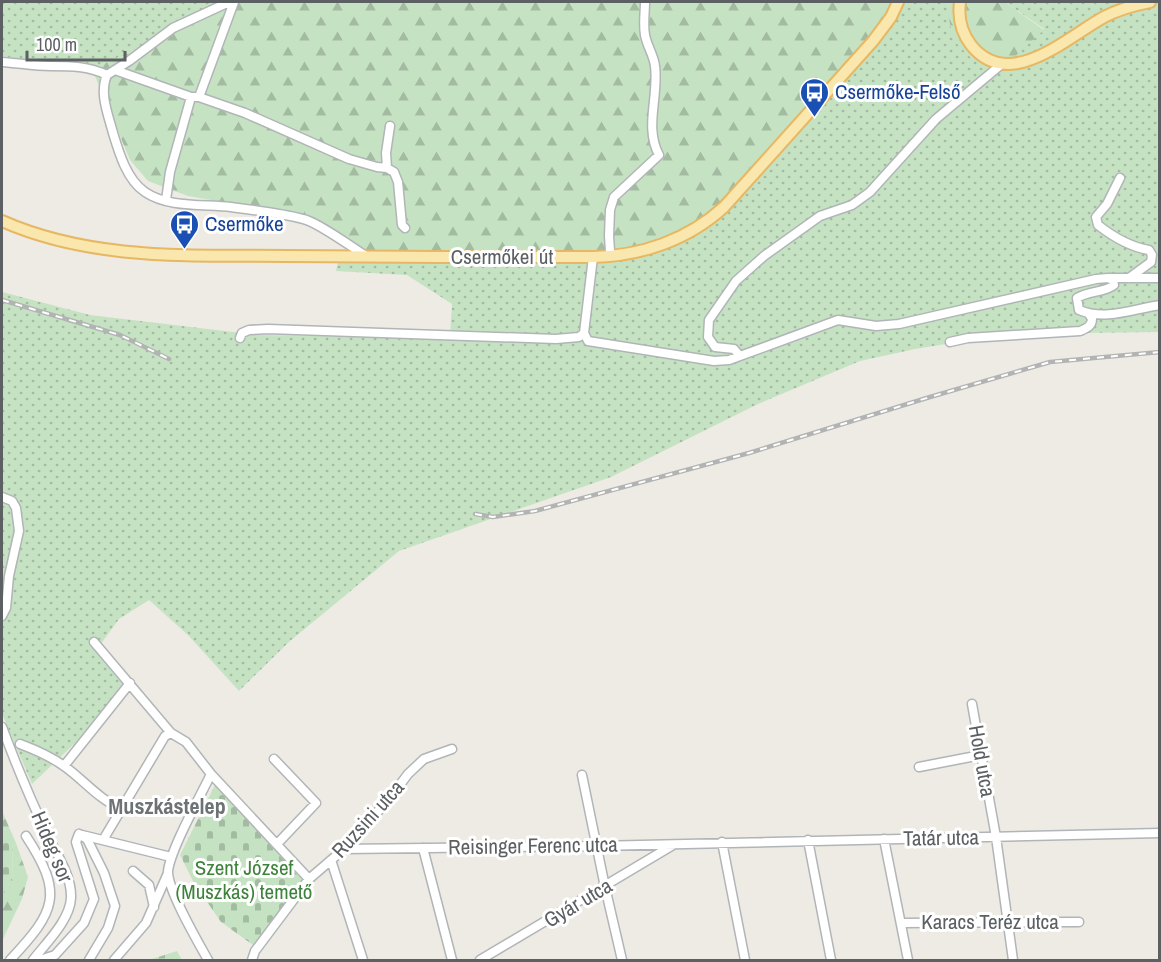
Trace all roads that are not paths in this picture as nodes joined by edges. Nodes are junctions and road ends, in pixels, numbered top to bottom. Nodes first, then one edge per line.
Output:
1 (229, 2) edge
2 (234, 2) edge
3 (645, 2) edge
4 (898, 2) edge
5 (960, 2) edge
6 (1150, 2) edge
7 (2, 62) edge
8 (1003, 63) junction
9 (111, 73) junction
10 (195, 97) junction
11 (390, 126) dead end
12 (387, 168) junction
13 (1120, 178) dead end
14 (166, 200) junction
15 (2, 221) edge
16 (405, 228) dead end
17 (367, 256) junction
18 (614, 256) junction
19 (593, 257) junction
20 (1108, 278) junction
21 (1129, 278) junction
22 (1160, 278) edge
23 (1160, 305) edge
24 (1089, 314) junction
25 (584, 333) junction
26 (240, 338) dead end
27 (950, 342) dead end
28 (739, 355) junction
29 (2, 497) edge
30 (2, 616) edge
31 (94, 642) dead end
32 (130, 684) junction
33 (972, 704) dead end
34 (2, 728) edge
35 (171, 732) junction
36 (20, 744) dead end
37 (452, 749) dead end
38 (981, 755) junction
39 (274, 759) dead end
40 (64, 766) junction
41 (919, 767) dead end
42 (211, 774) junction
43 (582, 775) dead end
44 (122, 809) junction
45 (1160, 833) edge
46 (79, 834) junction
47 (26, 836) dead end
48 (996, 837) junction
49 (884, 838) junction
50 (103, 840) junction
51 (807, 840) junction
52 (722, 842) junction
53 (277, 844) junction
54 (675, 844) junction
55 (596, 846) junction
56 (423, 848) junction
57 (344, 849) junction
58 (171, 858) junction
59 (331, 860) junction
60 (132, 871) dead end
61 (168, 873) junction
62 (309, 879) junction
63 (605, 887) junction
64 (154, 908) junction
65 (1008, 922) junction
66 (1079, 922) dead end
67 (901, 923) junction
68 (10, 960) edge
69 (33, 960) edge
70 (40, 960) edge
71 (89, 960) edge
72 (114, 960) edge
73 (208, 960) edge
74 (252, 960) edge
75 (363, 960) edge
76 (452, 960) edge
77 (480, 960) edge
78 (622, 960) edge
79 (745, 960) edge
80 (831, 960) edge
81 (908, 960) edge
82 (1013, 960) edge

1 - 9 street
2 - 10 street
3 - 18 street
4 - 18 main road, Csermőkei út
5 - 8 main road
6 - 8 main road
7 - 9 street
8 - 28 street
9 - 10 street
9 - 14 street
10 - 12 street
10 - 14 street
11 - 12 street
12 - 16 street
13 - 21 street
14 - 17 street
15 - 17 main road, Csermőkei út
17 - 19 main road, Csermőkei út
18 - 19 main road, Csermőkei út
19 - 25 street
20 - 21 street
20 - 24 street
20 - 28 street
21 - 22 street
23 - 24 street
24 - 27 street
25 - 26 street
25 - 28 street
29 - 30 street
31 - 32 street
32 - 35 street
32 - 40 street
33 - 38 street, Hold utca
34 - 69 street, Hideg sor
35 - 42 street
35 - 44 street
36 - 40 street
37 - 57 street, Ruzsini utca
38 - 41 street
38 - 48 street, Hold utca
39 - 53 street
40 - 44 street
42 - 53 street
42 - 58 street
43 - 55 street
44 - 50 street
45 - 48 street, Tatár utca
46 - 50 street
46 - 70 street
46 - 71 street
47 - 68 street
48 - 49 street, Tatár utca
48 - 65 street, Hold utca
49 - 51 street, Tatár utca
49 - 67 street
50 - 58 street
51 - 52 street, Tatár utca
51 - 80 street
52 - 54 street, Reisinger Ferenc utca
52 - 79 street
53 - 62 street
54 - 55 street, Reisinger Ferenc utca
54 - 63 street, Gyár utca
55 - 56 street, Reisinger Ferenc utca
55 - 63 street
56 - 57 street, Reisinger Ferenc utca
56 - 76 street
57 - 59 street, Ruzsini utca
58 - 61 street
59 - 62 street, Ruzsini utca
59 - 75 street
60 - 64 street
61 - 64 street
61 - 73 street
62 - 74 street, Ruzsini utca
63 - 77 street, Gyár utca
63 - 78 street
64 - 72 street
65 - 66 street, Karacs Teréz utca
65 - 67 street, Karacs Teréz utca
65 - 82 street, Hold utca
67 - 81 street

